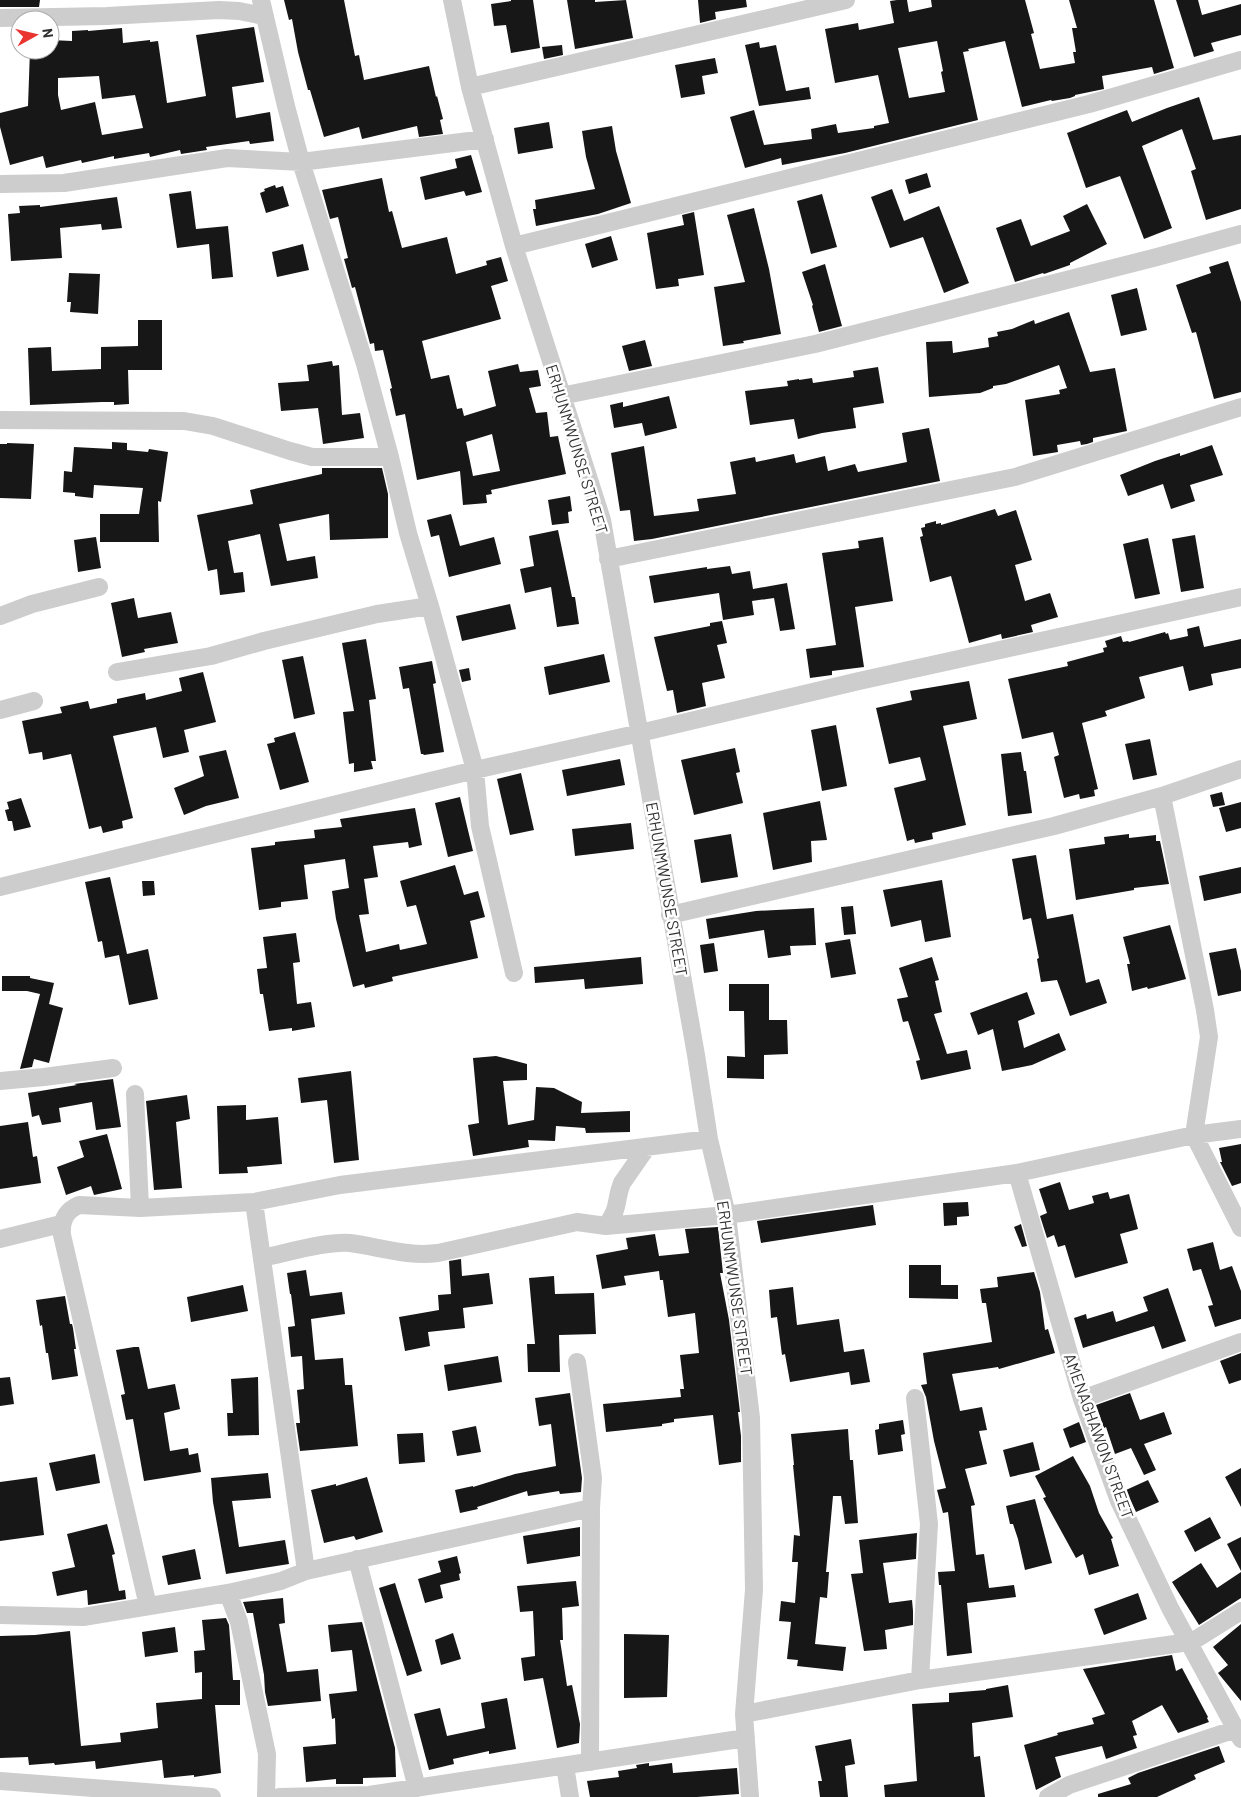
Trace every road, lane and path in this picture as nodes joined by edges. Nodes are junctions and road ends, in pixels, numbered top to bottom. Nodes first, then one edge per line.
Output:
1 (452, 0) edge
2 (846, 0) edge
3 (262, 8) edge
4 (0, 18) edge
5 (1241, 60) edge
6 (470, 87) junction
7 (485, 139) junction
8 (301, 162) junction
9 (0, 184) edge
10 (1241, 234) edge
11 (514, 246) junction
12 (561, 396) junction
13 (1241, 407) edge
14 (0, 420) edge
15 (390, 457) junction
16 (608, 559) junction
17 (99, 587) dead end
18 (1241, 597) edge
19 (430, 606) junction
20 (0, 616) edge
21 (118, 672) dead end
22 (34, 701) dead end
23 (0, 710) edge
24 (640, 733) junction
25 (475, 770) junction
26 (1241, 770) edge
27 (1162, 796) junction
28 (0, 887) edge
29 (670, 915) junction
30 (514, 973) dead end
31 (113, 1068) dead end
32 (0, 1081) edge
33 (135, 1094) dead end
34 (1241, 1129) edge
35 (1194, 1136) junction
36 (709, 1139) junction
37 (647, 1147) junction
38 (1017, 1173) junction
39 (254, 1202) junction
40 (140, 1208) junction
41 (727, 1215) junction
42 (61, 1224) junction
43 (606, 1226) junction
44 (1241, 1228) edge
45 (0, 1239) edge
46 (262, 1258) junction
47 (1241, 1342) edge
48 (578, 1362) dead end
49 (915, 1398) dead end
50 (1082, 1399) junction
51 (591, 1508) junction
52 (357, 1559) junction
53 (306, 1571) junction
54 (228, 1593) junction
55 (148, 1606) junction
56 (1241, 1611) edge
57 (0, 1615) edge
58 (1189, 1642) junction
59 (920, 1680) junction
60 (744, 1714) junction
61 (1239, 1734) edge
62 (746, 1738) junction
63 (590, 1762) junction
64 (565, 1766) junction
65 (0, 1781) edge
66 (417, 1788) junction
67 (157, 1795) edge
68 (212, 1797) edge
69 (266, 1797) edge
70 (279, 1797) edge
71 (570, 1797) edge
72 (750, 1797) edge
73 (1048, 1797) edge

1 - 6 street, ERHUNMWUNSE STREET
2 - 6 street
3 - 4 street
3 - 8 street
5 - 11 street
6 - 7 street, ERHUNMWUNSE STREET
7 - 8 street
7 - 11 street, ERHUNMWUNSE STREET
8 - 9 street
8 - 15 street
10 - 12 street
11 - 12 street, ERHUNMWUNSE STREET
12 - 16 street, ERHUNMWUNSE STREET
13 - 16 street
14 - 15 street
15 - 19 street
16 - 24 street, ERHUNMWUNSE STREET
17 - 20 street
18 - 24 street
19 - 21 street
19 - 25 street
22 - 23 street
24 - 25 street
24 - 29 street, ERHUNMWUNSE STREET
25 - 28 street
25 - 30 street
26 - 27 street
27 - 29 street
27 - 35 street
29 - 36 street, ERHUNMWUNSE STREET
31 - 32 street
33 - 40 street
34 - 35 street
35 - 38 street
35 - 44 street
36 - 37 street
36 - 41 street, ERHUNMWUNSE STREET
37 - 39 street
37 - 43 street
38 - 41 street
38 - 50 street, AMENAGHAWON STREET
39 - 40 street
39 - 46 street
40 - 42 street
41 - 43 street
41 - 60 street, ERHUNMWUNSE STREET
42 - 45 street
42 - 55 street
43 - 46 street
46 - 53 street
47 - 50 street
48 - 51 street
49 - 59 street
50 - 58 street, AMENAGHAWON STREET
51 - 52 street
51 - 63 street
52 - 53 street
52 - 66 street
53 - 54 street
54 - 55 street
54 - 69 street
55 - 57 street
56 - 58 street
58 - 59 street
58 - 61 street, AMENAGHAWON STREET
59 - 60 street
60 - 62 street, ERHUNMWUNSE STREET
61 - 73 street
62 - 63 street
62 - 72 street, ERHUNMWUNSE STREET
63 - 64 street
64 - 66 street
64 - 71 street
65 - 67 street
66 - 70 street
67 - 68 street

